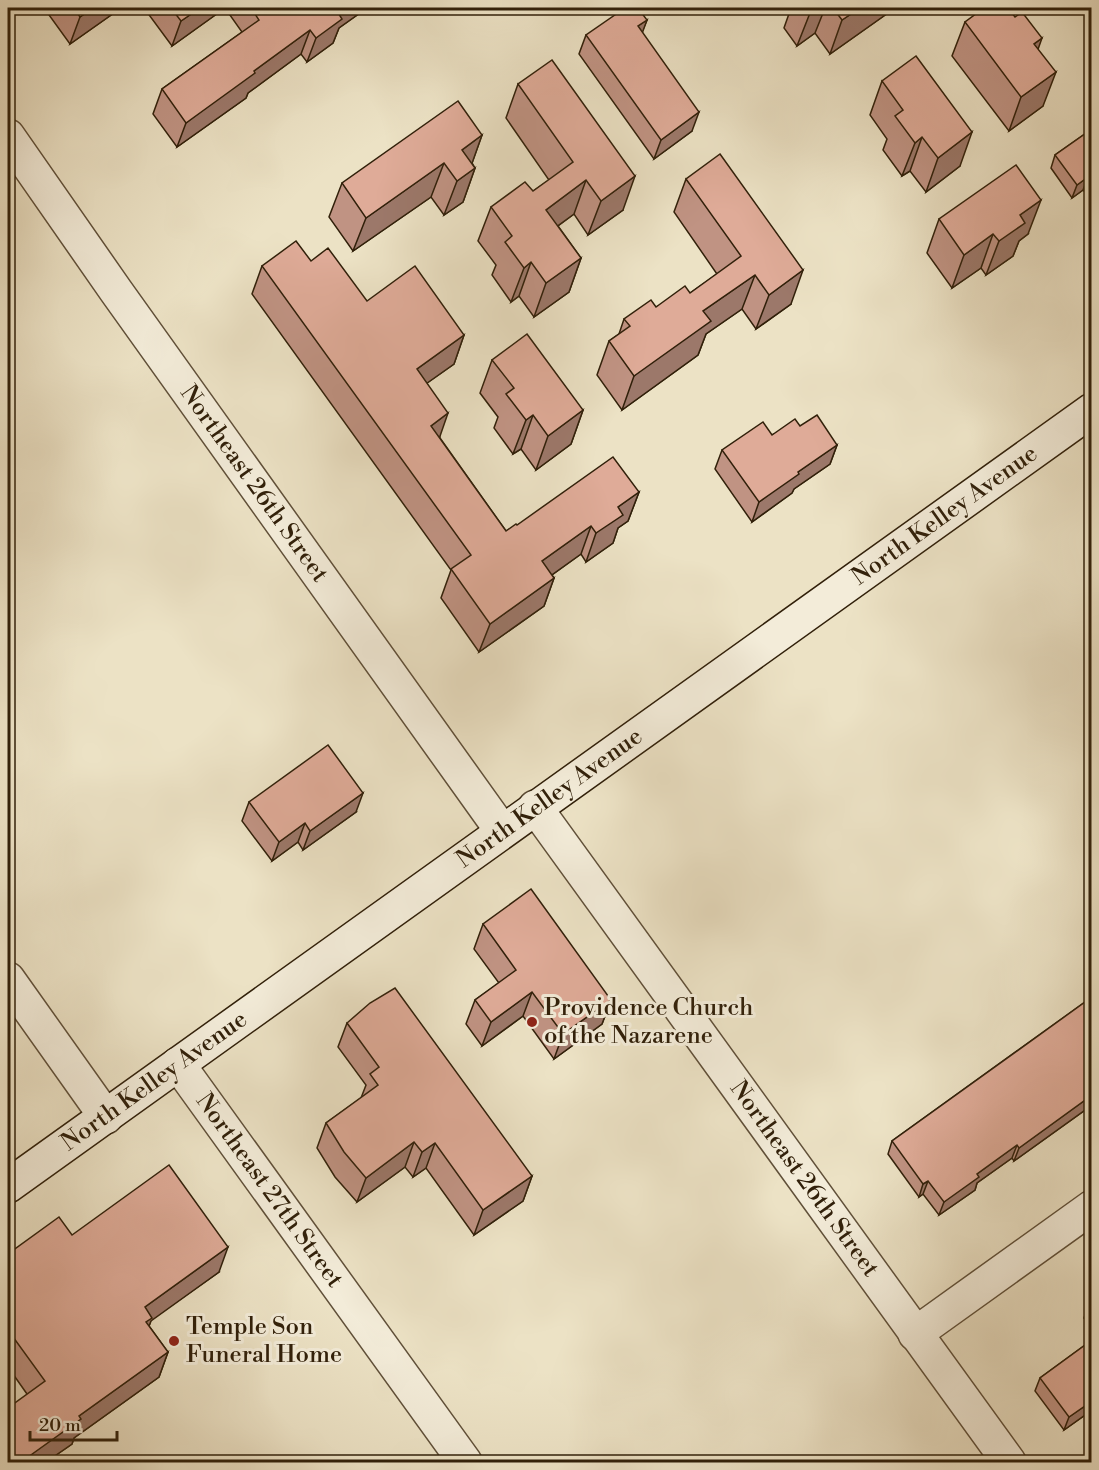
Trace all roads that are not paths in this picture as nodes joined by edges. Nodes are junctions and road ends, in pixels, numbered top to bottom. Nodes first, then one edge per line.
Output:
1 (11, 146) edge
2 (1092, 410) edge
3 (535, 807) junction
4 (502, 831) junction
5 (8, 979) edge
6 (178, 1064) junction
7 (106, 1117) junction
8 (8, 1186) edge
9 (1092, 1207) edge
10 (915, 1334) junction
11 (465, 1462) edge
12 (1009, 1462) edge

1 - 4 street, Northeast 26th Street
2 - 3 street, North Kelley Avenue
3 - 4 street, North Kelley Avenue
3 - 10 street, Northeast 26th Street
4 - 6 street, North Kelley Avenue
5 - 7 street
6 - 7 street, North Kelley Avenue
6 - 11 street, Northeast 27th Street
7 - 8 street, North Kelley Avenue
9 - 10 street
10 - 12 street, Northeast 26th Street

